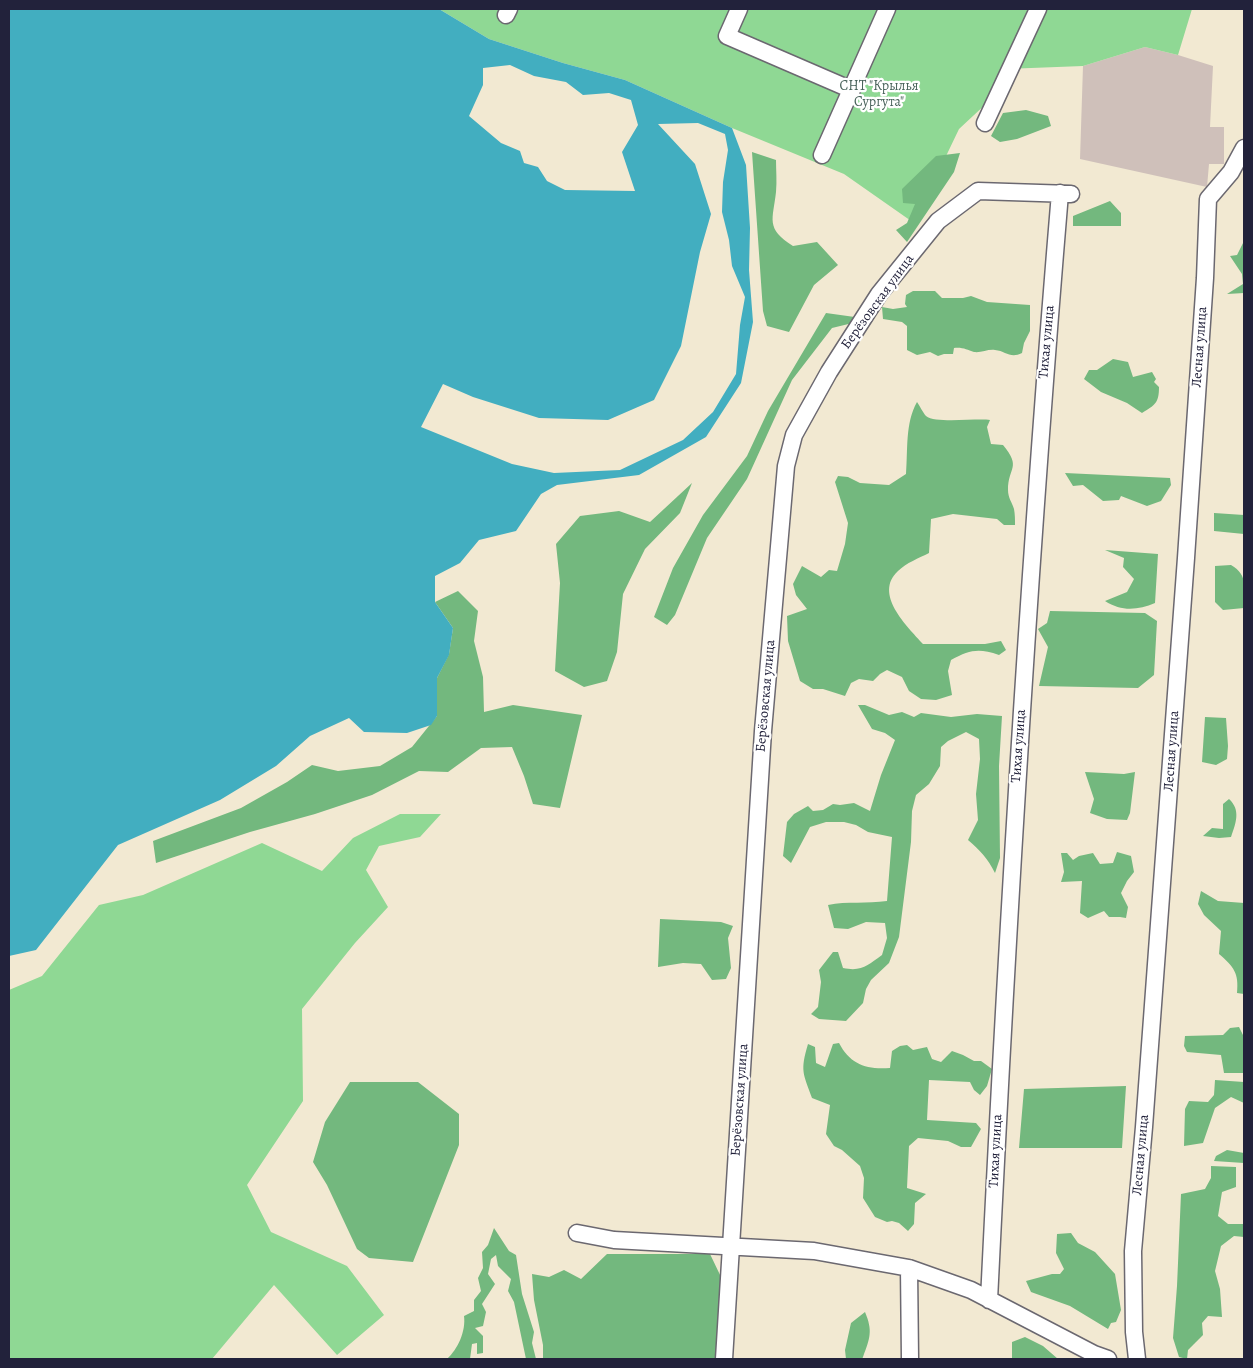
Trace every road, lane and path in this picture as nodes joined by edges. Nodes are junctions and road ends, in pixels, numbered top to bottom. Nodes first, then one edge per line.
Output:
1 (739, 9) edge
2 (887, 9) edge
3 (1038, 9) edge
4 (852, 90) junction
5 (985, 123) dead end
6 (1242, 151) edge
7 (822, 154) dead end
8 (1066, 194) joint
9 (577, 1233) dead end
10 (730, 1247) junction
11 (909, 1268) junction
12 (989, 1300) junction
13 (1098, 1357) edge
14 (724, 1359) edge
15 (910, 1359) edge
16 (1137, 1359) edge

1 - 4 street
2 - 4 street
3 - 5 street
4 - 7 street
6 - 16 street, Лесная улица
8 - 10 street, Берёзовская улица
8 - 12 street, Тихая улица
9 - 10 street
10 - 11 street
10 - 14 street, Берёзовская улица
11 - 12 street
11 - 15 street
12 - 13 street

